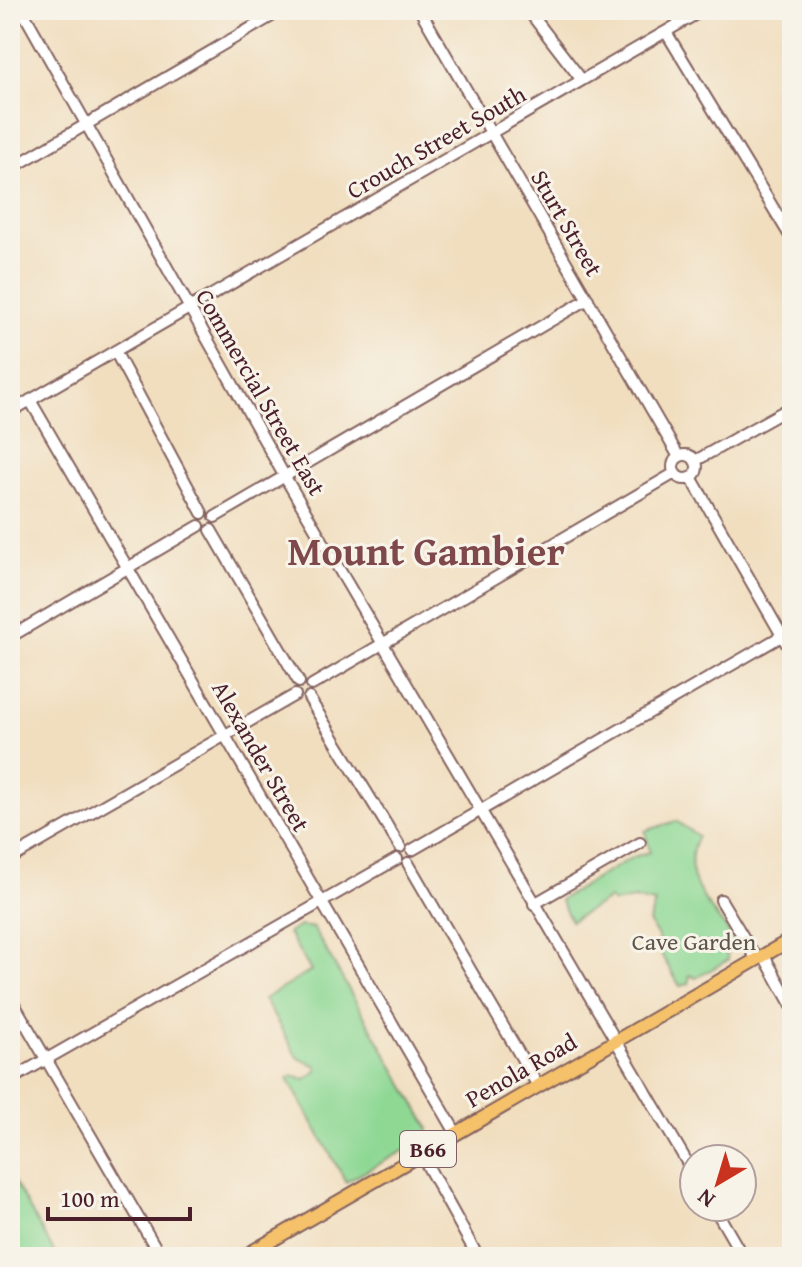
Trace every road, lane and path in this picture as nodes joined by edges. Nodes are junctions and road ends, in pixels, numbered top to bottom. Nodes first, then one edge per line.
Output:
1 (22, 10) edge
2 (282, 10) edge
3 (420, 10) edge
4 (528, 10) edge
5 (703, 10) edge
6 (666, 32) junction
7 (581, 79) junction
8 (86, 125) junction
9 (491, 133) junction
10 (10, 169) edge
11 (792, 239) edge
12 (588, 299) junction
13 (190, 308) junction
14 (115, 351) junction
15 (30, 400) junction
16 (11, 408) edge
17 (786, 410) dead end
18 (679, 457) junction
19 (695, 461) junction
20 (675, 473) junction
21 (285, 477) junction
22 (691, 477) junction
23 (202, 513) junction
24 (215, 517) junction
25 (199, 526) junction
26 (211, 530) junction
27 (129, 568) junction
28 (787, 633) edge
29 (10, 637) edge
30 (383, 643) junction
31 (792, 653) edge
32 (299, 682) junction
33 (312, 685) junction
34 (295, 695) junction
35 (309, 698) junction
36 (226, 735) junction
37 (480, 810) junction
38 (640, 843) dead end
39 (400, 847) junction
40 (412, 850) junction
41 (10, 859) edge
42 (402, 861) junction
43 (721, 900) dead end
44 (322, 903) junction
45 (534, 904) junction
46 (792, 939) edge
47 (760, 958) junction
48 (10, 997) edge
49 (792, 1006) edge
50 (613, 1042) junction
51 (47, 1060) junction
52 (10, 1080) edge
53 (538, 1086) junction
54 (456, 1133) junction
55 (678, 1148) edge
56 (421, 1154) junction
57 (723, 1223) edge
58 (247, 1256) edge
59 (161, 1257) edge
60 (478, 1257) edge
61 (743, 1257) edge

1 - 8 street, Commercial Street East
2 - 8 street
3 - 9 street, Sturt Street
4 - 7 street
5 - 6 street, Crouch Street South
6 - 7 street, Crouch Street South
6 - 11 street
7 - 9 street, Crouch Street South
8 - 10 street
8 - 13 street, Commercial Street East
9 - 12 street, Sturt Street
9 - 13 street, Crouch Street South
12 - 18 street, Sturt Street
12 - 21 street
13 - 14 street, Crouch Street South
13 - 21 street, Commercial Street East
14 - 15 street, Crouch Street South
14 - 23 street
15 - 16 street, Crouch Street South
15 - 27 street, Alexander Street
17 - 19 street
18 - 19 street
18 - 20 street
19 - 22 street
20 - 22 street
20 - 30 street
21 - 24 street
21 - 30 street, Commercial Street East
22 - 28 street
23 - 24 street
23 - 25 street
24 - 26 street
25 - 26 street
25 - 27 street
26 - 32 street
27 - 29 street
27 - 36 street, Alexander Street
28 - 31 street
28 - 37 street
30 - 33 street
30 - 37 street, Commercial Street East
32 - 33 street
32 - 34 street
33 - 35 street
34 - 35 street
34 - 36 street
35 - 39 street
36 - 41 street
36 - 44 street, Alexander Street
37 - 40 street
37 - 45 street, Commercial Street East
38 - 45 street
39 - 40 street
39 - 42 street
40 - 42 street
42 - 44 street
42 - 53 street
43 - 47 street
44 - 51 street
44 - 54 street, Alexander Street
45 - 50 street, Commercial Street East
46 - 47 main road, B66
47 - 49 street
47 - 50 main road, B66
48 - 51 street
50 - 53 main road, Penola Road / B66
50 - 55 street, Commercial Street East
51 - 52 street
51 - 59 street
53 - 54 main road, Penola Road / B66
54 - 56 main road, Penola Road / B66
56 - 58 main road, Penola Road / B66
56 - 60 street
57 - 61 street

